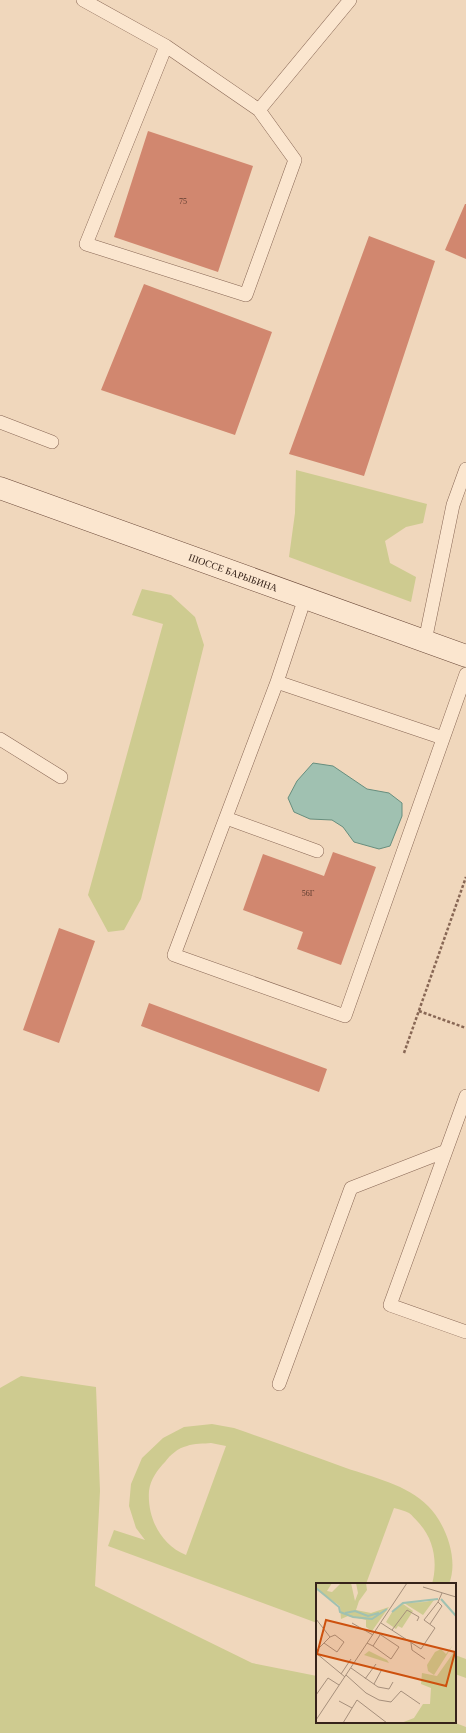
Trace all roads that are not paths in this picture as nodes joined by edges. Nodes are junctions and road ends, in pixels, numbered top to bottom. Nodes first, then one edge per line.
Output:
1 (83, 0) edge
2 (350, 0) edge
3 (166, 46) junction
4 (259, 110) junction
5 (0, 422) edge
6 (52, 442) dead end
7 (466, 469) edge
8 (0, 488) edge
9 (305, 598) junction
10 (425, 641) junction
11 (466, 656) edge
12 (466, 674) edge
13 (277, 682) junction
14 (443, 738) junction
15 (0, 739) edge
16 (60, 778) dead end
17 (226, 818) junction
18 (317, 851) dead end
19 (466, 1096) edge
20 (446, 1151) junction
21 (466, 1332) edge
22 (279, 1384) dead end

1 - 3 lane
2 - 4 lane
3 - 4 lane
3 - 4 lane
5 - 6 lane
7 - 10 lane
8 - 9 main road, ШОССЕ БАРЫБИНА
9 - 10 main road, ШОССЕ БАРЫБИНА
9 - 13 lane
10 - 11 main road, ШОССЕ БАРЫБИНА
12 - 14 lane
13 - 14 lane
13 - 17 lane
14 - 17 lane
15 - 16 lane
17 - 18 lane
19 - 20 lane
20 - 21 lane
20 - 22 lane

